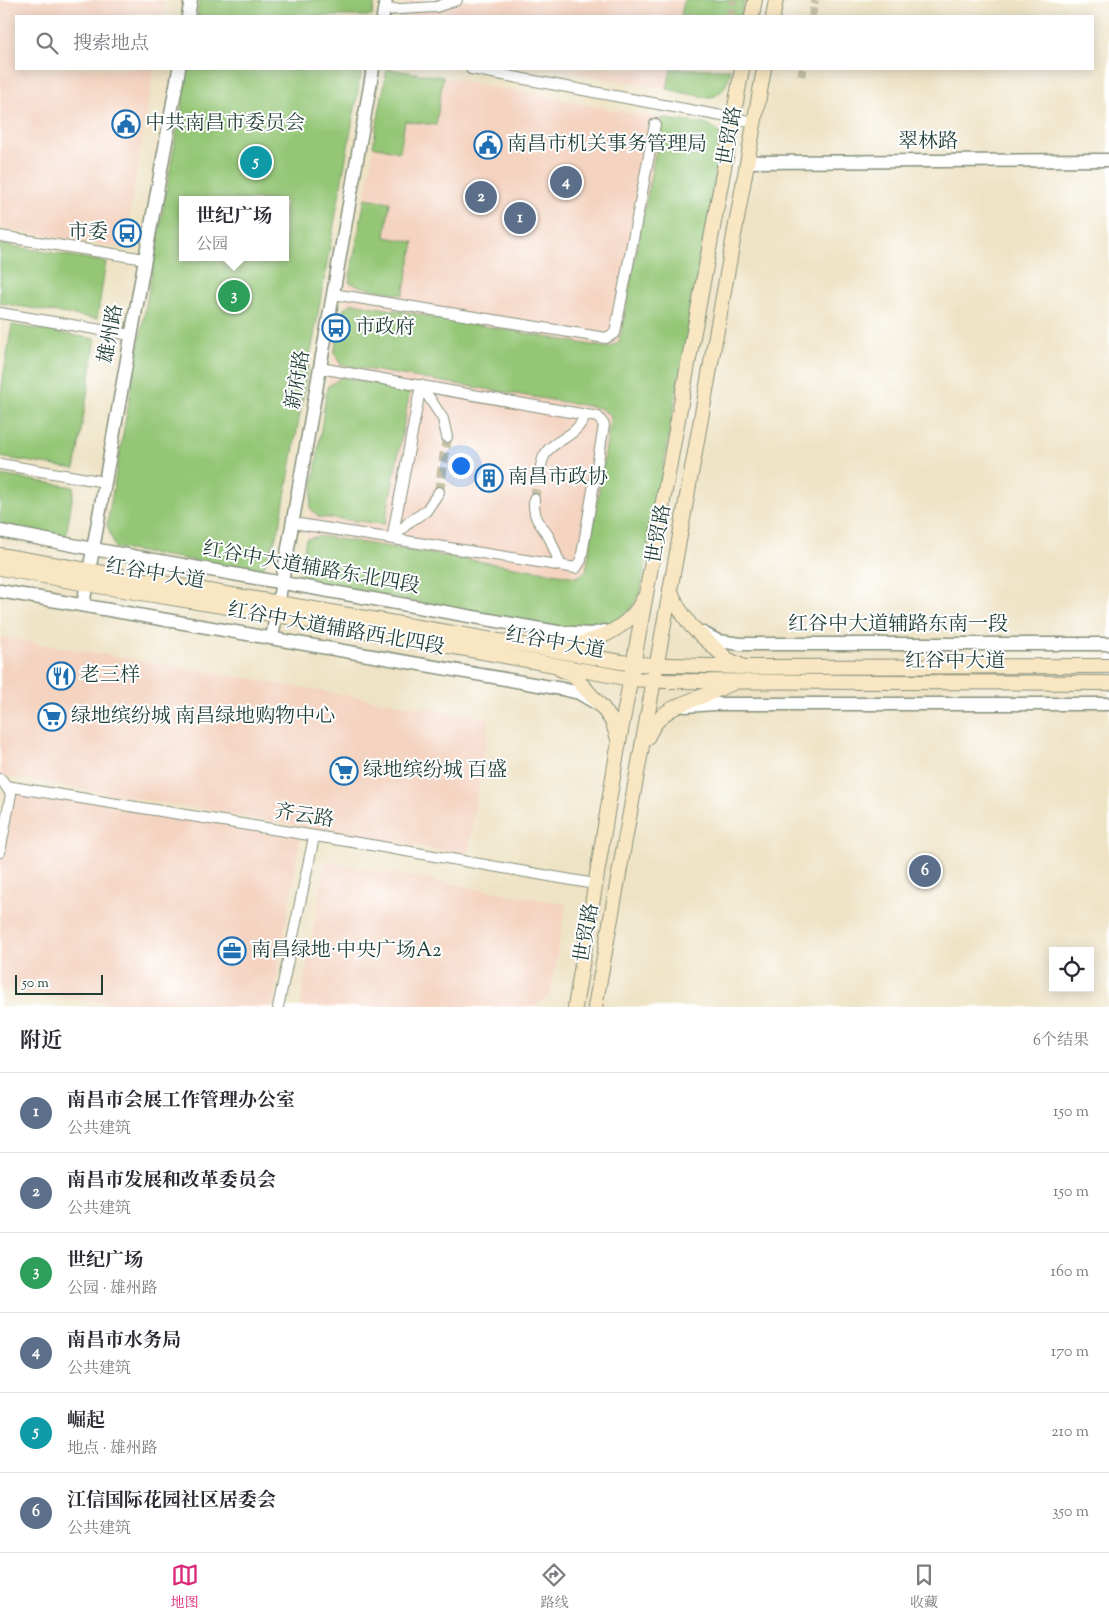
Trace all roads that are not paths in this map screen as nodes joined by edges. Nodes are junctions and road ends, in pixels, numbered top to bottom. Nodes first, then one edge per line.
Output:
1 (191, 0) edge
2 (457, 0) edge
3 (755, 0) edge
4 (776, 0) edge
5 (384, 9) edge
6 (188, 15) edge
7 (752, 15) edge
8 (773, 15) edge
9 (179, 70) edge
10 (373, 70) edge
11 (476, 70) edge
12 (742, 70) edge
13 (764, 70) edge
14 (732, 118) junction
15 (754, 122) junction
16 (654, 124) dead end
17 (1109, 160) edge
18 (747, 162) junction
19 (0, 236) edge
20 (145, 259) junction
21 (334, 294) junction
22 (0, 313) edge
23 (131, 335) junction
24 (320, 368) junction
25 (421, 385) junction
26 (586, 414) junction
27 (447, 437) tunnel mouth
28 (0, 464) edge
29 (541, 466) tunnel mouth
30 (105, 482) junction
31 (439, 492) tunnel mouth
32 (534, 499) tunnel mouth
33 (293, 523) junction
34 (0, 531) edge
35 (392, 539) junction
36 (93, 549) junction
37 (0, 555) edge
38 (561, 566) junction
39 (0, 568) edge
40 (88, 577) junction
41 (282, 583) junction
42 (648, 587) junction
43 (670, 589) junction
44 (0, 591) edge
45 (83, 605) junction
46 (278, 609) junction
47 (691, 626) junction
48 (616, 628) junction
49 (272, 638) junction
50 (1109, 644) edge
51 (545, 656) junction
52 (633, 664) junction
53 (656, 664) junction
54 (1109, 666) edge
55 (745, 667) junction
56 (631, 679) junction
57 (654, 680) junction
58 (736, 681) junction
59 (1109, 684) edge
60 (1109, 704) edge
61 (602, 707) junction
62 (672, 707) junction
63 (619, 743) junction
64 (640, 752) junction
65 (6, 786) edge
66 (314, 837) junction
67 (0, 852) edge
68 (595, 884) junction
69 (278, 1007) edge
70 (575, 1007) edge
71 (594, 1007) edge

1 - 6 street
2 - 5 street
3 - 7 main road
4 - 8 main road
9 - 20 street, 雄州路
10 - 21 street, 新府路
11 - 14 street
12 - 14 main road, 世贸路
13 - 15 main road, 世贸路
14 - 15 street
14 - 42 main road, 世贸路
15 - 18 main road, 世贸路
16 - 21 street
17 - 18 street, 翠林路
18 - 43 main road, 世贸路
19 - 20 street
20 - 23 street, 雄州路
21 - 24 street, 新府路
22 - 23 street
23 - 30 street, 雄州路
24 - 25 street
24 - 33 street, 新府路
25 - 26 street
25 - 27 street
25 - 35 street
26 - 29 street
26 - 38 street
28 - 30 street
30 - 36 street, 雄州路
31 - 35 street
32 - 38 street
33 - 35 street
33 - 41 street, 新府路
34 - 36 street, 红谷中大道辅路东北四段
35 - 38 street
36 - 40 street, 雄州路
36 - 41 street, 红谷中大道辅路东北四段
37 - 40 main road, 红谷中大道
39 - 40 main road, 红谷中大道
40 - 45 street, 雄州路
40 - 46 main road, 红谷中大道
41 - 46 street, 新府路
41 - 48 street, 红谷中大道辅路东北四段
42 - 48 main road
42 - 52 main road, 世贸路
43 - 47 main road
43 - 53 main road, 世贸路
44 - 45 street, 红谷中大道辅路西北四段
45 - 49 street, 红谷中大道辅路西北四段
46 - 49 street, 新府路
46 - 51 main road, 红谷中大道
47 - 50 street, 红谷中大道辅路东南一段
47 - 55 main road
48 - 51 main road
49 - 61 street, 红谷中大道辅路西北四段
51 - 52 main road, 红谷中大道
51 - 56 main road, 红谷中大道
51 - 61 main road
52 - 53 main road, 红谷中大道
52 - 56 main road, 世贸路
53 - 55 main road, 红谷中大道
53 - 57 main road, 世贸路
54 - 55 main road, 红谷中大道
56 - 57 main road, 红谷中大道
56 - 63 main road, 世贸路
57 - 58 main road, 红谷中大道
57 - 64 main road, 世贸路
58 - 59 main road, 红谷中大道
58 - 62 main road
60 - 62 street
61 - 63 main road
62 - 64 main road
63 - 68 main road, 世贸路
64 - 71 main road, 世贸路
65 - 66 street, 齐云路
65 - 67 street
66 - 68 street, 齐云路
66 - 69 street
68 - 70 main road, 世贸路

